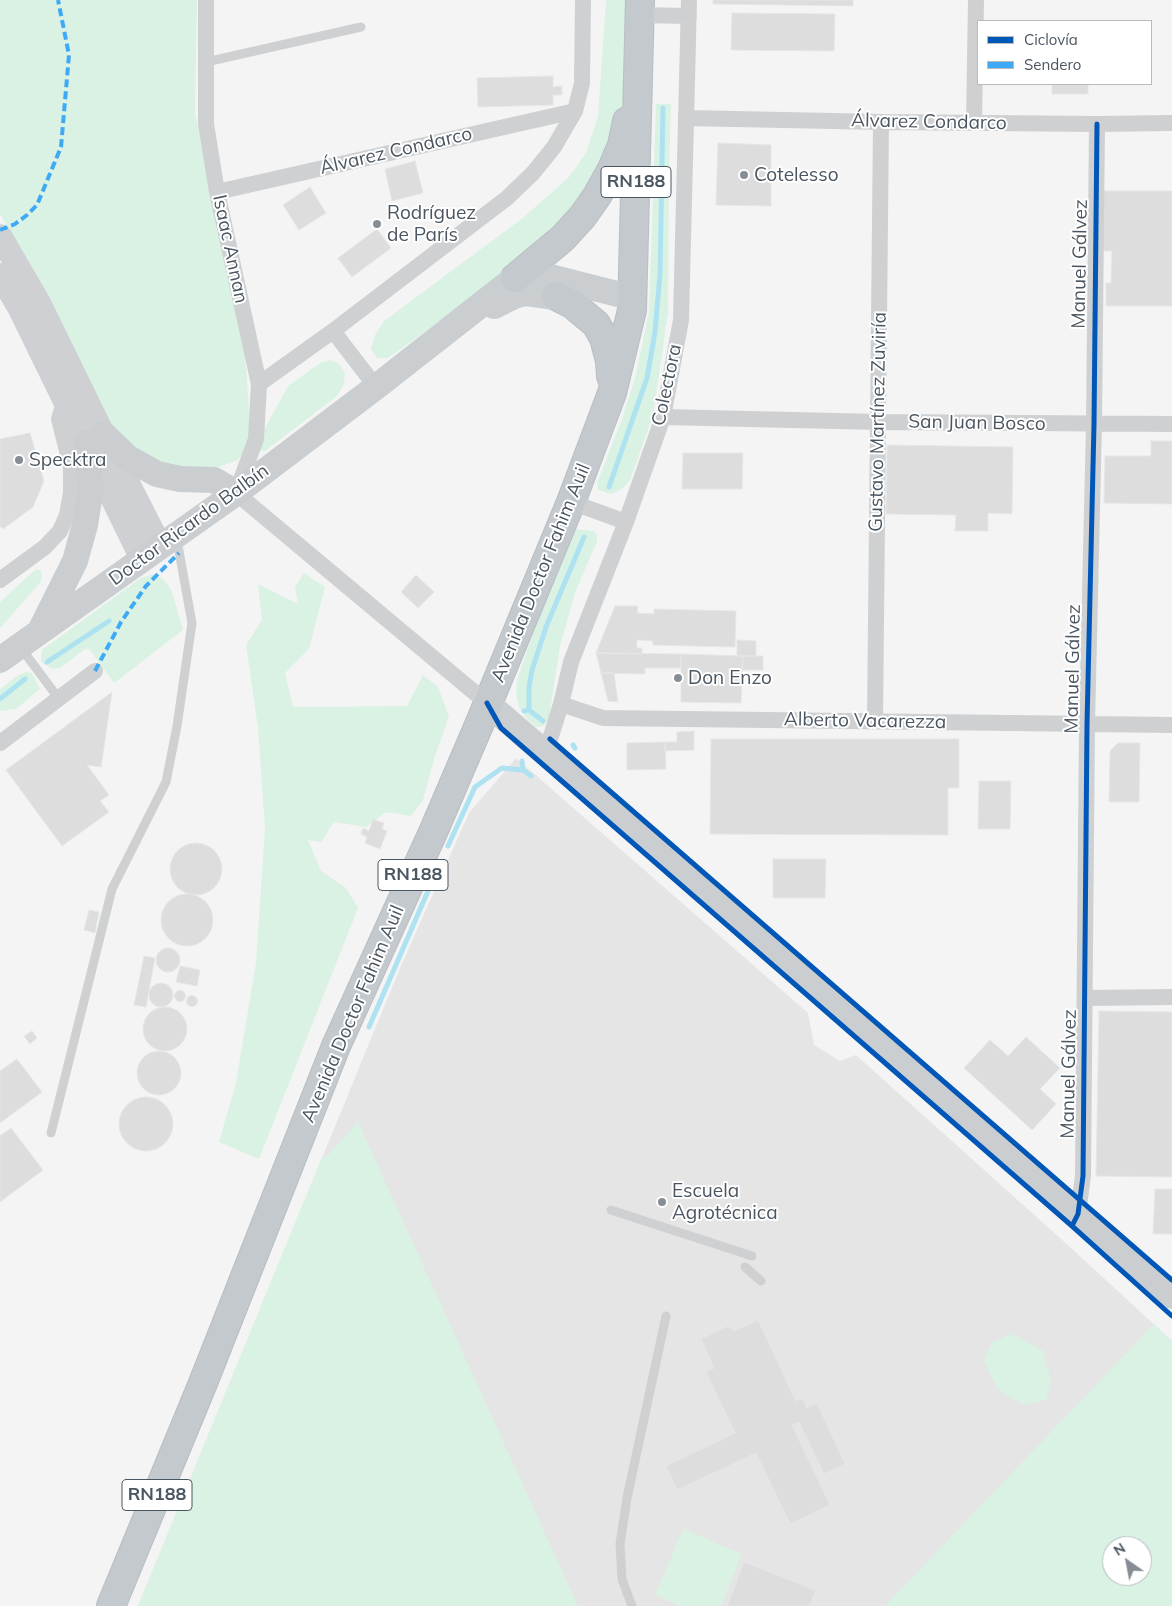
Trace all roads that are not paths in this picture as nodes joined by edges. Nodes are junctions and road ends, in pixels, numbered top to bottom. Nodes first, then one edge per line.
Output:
1 (206, 0) edge
2 (583, 0) edge
3 (976, 0) edge
4 (640, 8) edge
5 (689, 8) edge
6 (361, 27) dead end
7 (206, 62) junction
8 (638, 65) junction
9 (575, 111) junction
10 (686, 118) junction
11 (881, 122) junction
12 (974, 123) junction
13 (1172, 123) edge
14 (1097, 124) junction
15 (217, 192) junction
16 (0, 236) edge
17 (0, 275) edge
18 (515, 278) junction
19 (556, 296) junction
20 (632, 304) junction
21 (333, 331) junction
22 (260, 384) junction
23 (376, 387) junction
24 (612, 392) junction
25 (65, 400) junction
26 (663, 418) junction
27 (878, 422) junction
28 (1094, 424) junction
29 (1172, 424) edge
30 (94, 439) junction
31 (236, 493) junction
32 (571, 502) junction
33 (626, 522) junction
34 (159, 547) junction
35 (0, 580) edge
36 (40, 630) junction
37 (10, 653) edge
38 (95, 671) dead end
39 (59, 699) junction
40 (487, 703) junction
41 (561, 704) junction
42 (875, 721) junction
43 (1087, 724) junction
44 (1172, 725) edge
45 (2, 739) edge
46 (546, 752) junction
47 (1172, 997) edge
48 (1085, 998) junction
49 (51, 1134) dead end
50 (611, 1210) dead end
51 (1078, 1214) junction
52 (752, 1256) dead end
53 (745, 1267) dead end
54 (761, 1281) dead end
55 (1172, 1296) edge
56 (666, 1316) dead end
57 (111, 1606) edge
58 (632, 1606) edge

1 - 7 street, Isaac Annan
2 - 9 street
3 - 12 street
4 - 5 street
4 - 8 highway, RN188
5 - 10 street, Colectora
6 - 7 lane
7 - 15 street, Isaac Annan
8 - 18 highway
8 - 20 highway, RN188
9 - 15 street, Álvarez Condarco
9 - 21 street
10 - 11 street, Álvarez Condarco
10 - 26 street, Colectora
11 - 12 street, Álvarez Condarco
11 - 27 street, Gustavo Martínez Zuviría
12 - 14 street, Álvarez Condarco
13 - 14 street, Álvarez Condarco
14 - 28 street, Manuel Gálvez
15 - 22 street, Isaac Annan
16 - 30 main road
17 - 25 main road
18 - 20 main road, Doctor Ricardo Balbín
18 - 23 main road, Doctor Ricardo Balbín
19 - 20 main road, Doctor Ricardo Balbín
19 - 23 main road, Doctor Ricardo Balbín
19 - 24 highway
20 - 24 highway, Avenida Doctor Fahim Auil / RN188
21 - 22 street
21 - 23 street
22 - 31 street, Isaac Annan
23 - 31 main road, Doctor Ricardo Balbín
24 - 32 highway, Avenida Doctor Fahim Auil / RN188
25 - 30 main road
25 - 35 street
26 - 27 street, San Juan Bosco
26 - 33 street, Colectora
27 - 28 street, San Juan Bosco
27 - 42 street, Gustavo Martínez Zuviría
28 - 29 street, San Juan Bosco
28 - 43 street, Manuel Gálvez
30 - 31 main road
30 - 34 main road
30 - 36 main road
31 - 34 main road, Doctor Ricardo Balbín
31 - 40 street
32 - 33 street
32 - 40 highway, Avenida Doctor Fahim Auil / RN188
33 - 41 street, Colectora
34 - 36 main road, Doctor Ricardo Balbín
34 - 49 lane
36 - 37 main road, Doctor Ricardo Balbín
37 - 39 lane
38 - 39 street
39 - 45 street
40 - 46 main road
40 - 57 highway, Avenida Doctor Fahim Auil / RN188
41 - 42 street, Alberto Vacarezza
41 - 46 street, Colectora
42 - 43 street, Alberto Vacarezza
43 - 44 street, Alberto Vacarezza
43 - 48 street, Manuel Gálvez
46 - 51 main road
47 - 48 street
48 - 51 street, Manuel Gálvez
50 - 52 lane
51 - 55 main road
53 - 54 lane
56 - 58 lane

